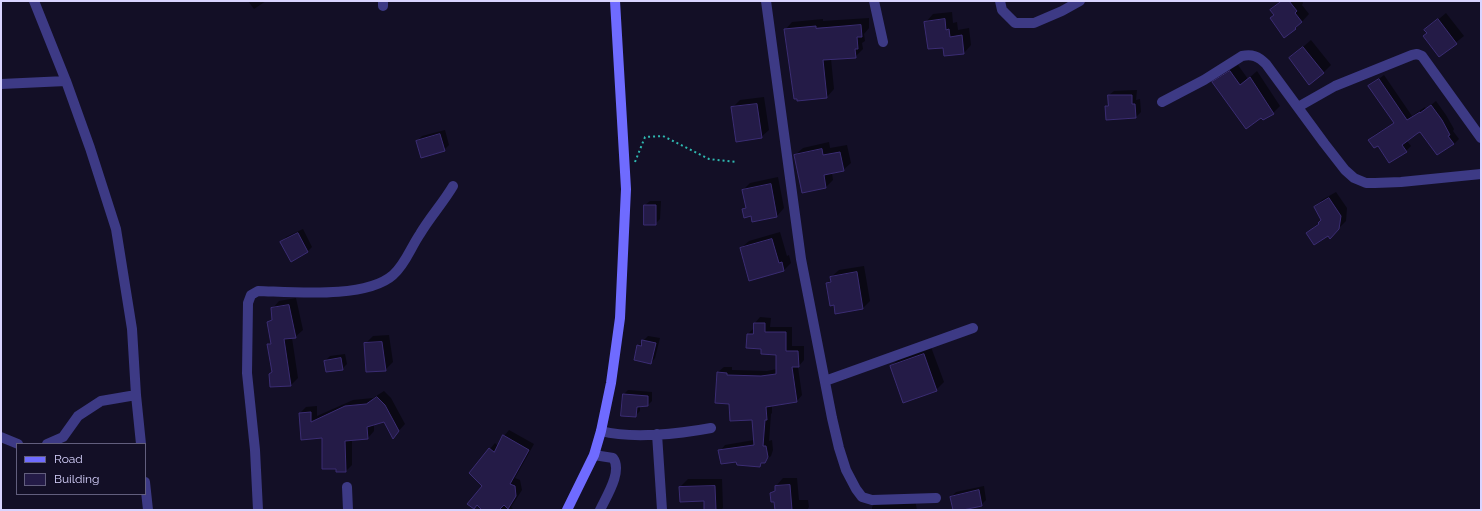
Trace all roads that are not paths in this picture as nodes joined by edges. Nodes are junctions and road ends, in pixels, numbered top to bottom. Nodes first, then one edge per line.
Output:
1 (34, 1) edge
2 (614, 1) edge
3 (766, 1) edge
4 (874, 1) edge
5 (1000, 1) edge
6 (1080, 1) edge
7 (883, 42) dead end
8 (66, 82) junction
9 (1, 84) edge
10 (1162, 102) dead end
11 (1298, 107) junction
12 (1481, 138) edge
13 (1481, 174) edge
14 (452, 186) dead end
15 (973, 328) dead end
16 (825, 381) junction
17 (136, 395) junction
18 (711, 428) dead end
19 (601, 431) junction
20 (657, 434) junction
21 (1, 437) edge
22 (16, 443) edge
23 (49, 443) edge
24 (141, 443) edge
25 (594, 455) junction
26 (347, 487) dead end
27 (146, 491) edge
28 (936, 498) dead end
29 (148, 510) edge
30 (258, 510) edge
31 (348, 510) edge
32 (567, 510) edge
33 (600, 510) edge
34 (662, 510) edge

1 - 8 street
2 - 19 street
3 - 16 street
4 - 7 street
5 - 6 street
8 - 9 street
8 - 17 street
10 - 11 street
11 - 12 street
11 - 13 street
14 - 30 street
15 - 16 street
16 - 28 street
17 - 23 street
17 - 24 street
18 - 20 street
19 - 20 street
19 - 25 street
20 - 34 street
21 - 22 street
25 - 32 street
25 - 33 street
26 - 31 street
27 - 29 street

